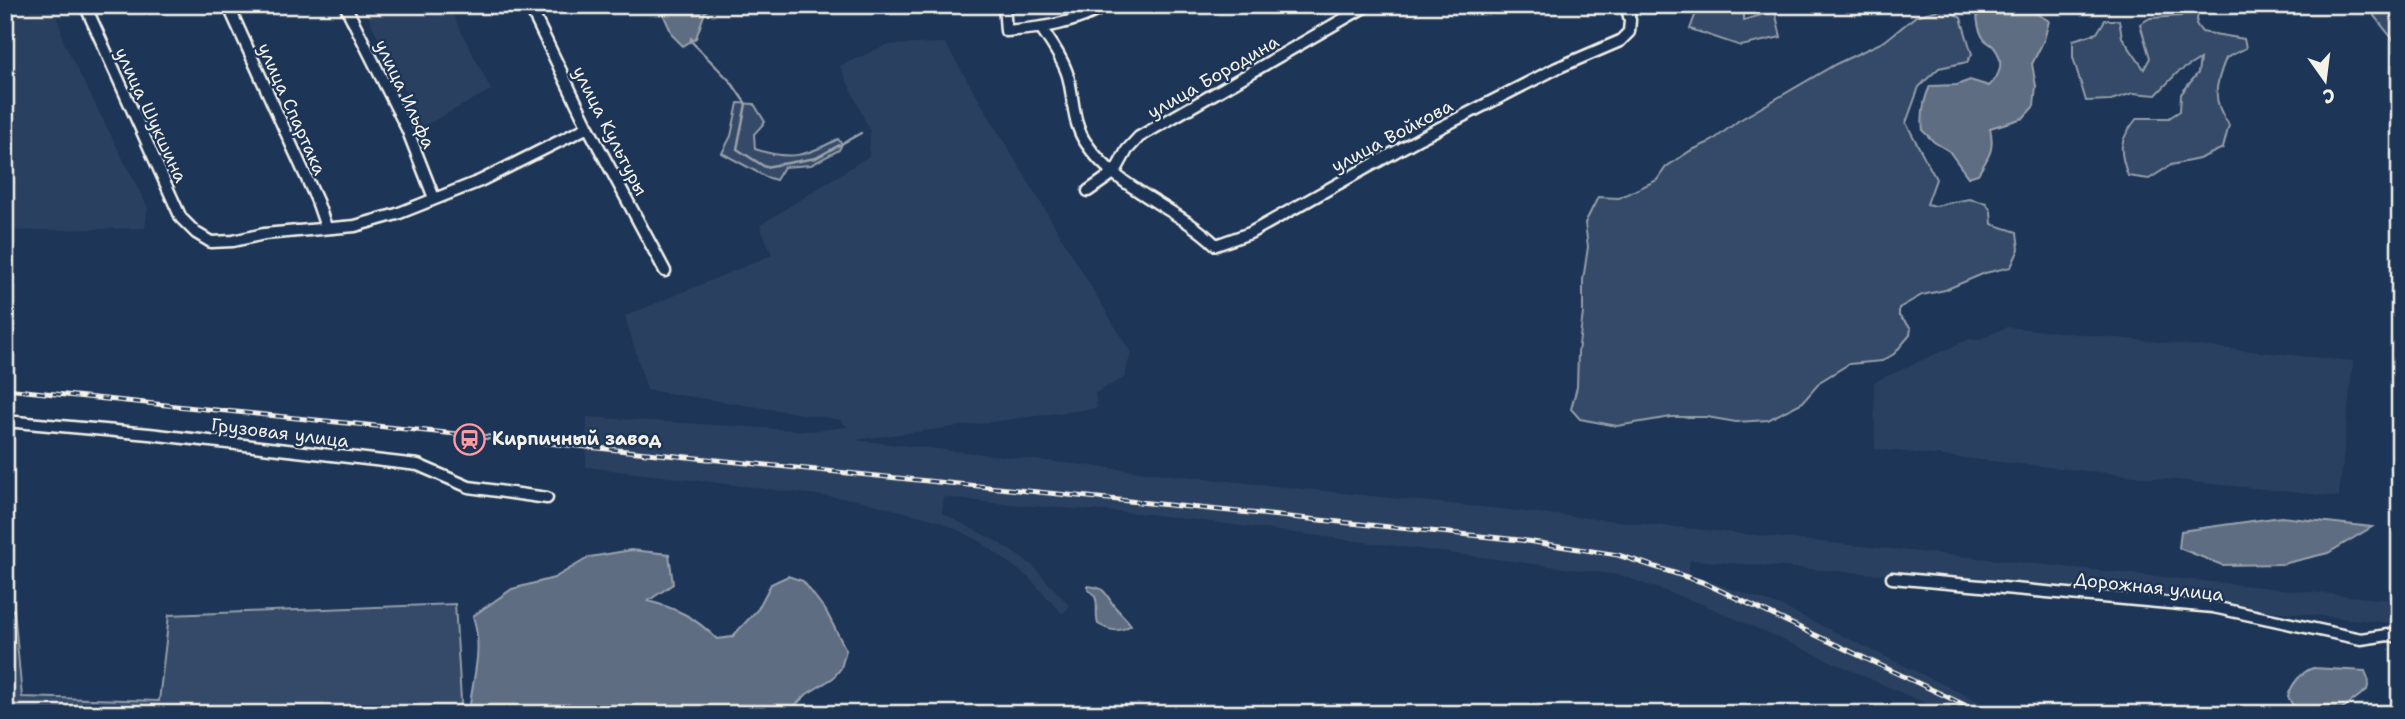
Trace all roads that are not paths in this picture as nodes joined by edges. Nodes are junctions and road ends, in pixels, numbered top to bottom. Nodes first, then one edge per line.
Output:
1 (85, 5) edge
2 (228, 5) edge
3 (345, 5) edge
4 (529, 5) edge
5 (1004, 5) edge
6 (1107, 5) edge
7 (1368, 5) edge
8 (1626, 5) edge
9 (1042, 29) junction
10 (588, 127) junction
11 (1115, 173) junction
12 (1088, 191) dead end
13 (434, 198) junction
14 (326, 227) junction
15 (665, 271) dead end
16 (5, 421) edge
17 (547, 498) dead end
18 (1892, 578) dead end
19 (2400, 637) edge

1 - 14 street, улица Шукшина
2 - 14 street, улица Спартака
3 - 13 street, улица Ильфа
4 - 10 street, улица Культуры
5 - 9 street
6 - 9 street
7 - 11 street, улица Бородина
8 - 11 street, улица Войкова
9 - 11 street
10 - 13 street
10 - 15 street, улица Культуры
11 - 12 street, улица Бородина
13 - 14 street
16 - 17 street, Грузовая улица
18 - 19 street, Дорожная улица

